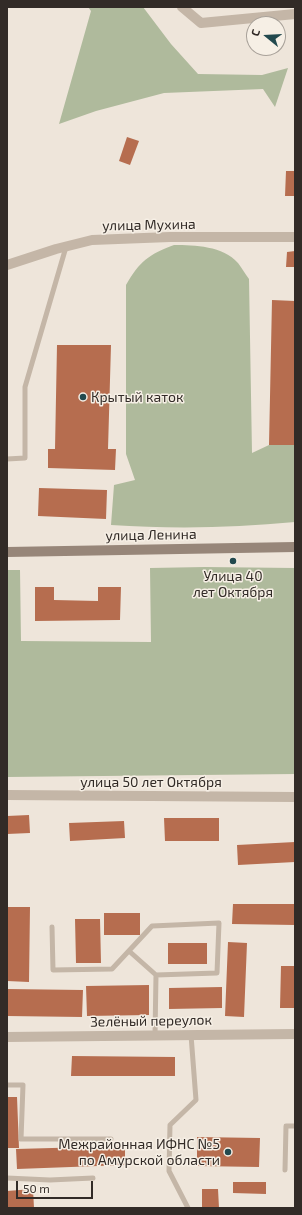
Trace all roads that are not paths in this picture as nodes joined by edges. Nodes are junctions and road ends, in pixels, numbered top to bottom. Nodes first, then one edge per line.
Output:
1 (182, 7) edge
2 (295, 14) edge
3 (295, 238) edge
4 (67, 246) junction
5 (7, 265) edge
6 (7, 459) edge
7 (295, 547) edge
8 (7, 552) edge
9 (7, 795) edge
10 (295, 797) edge
11 (52, 927) dead end
12 (129, 951) junction
13 (156, 974) junction
14 (295, 1034) edge
15 (155, 1035) junction
16 (191, 1035) junction
17 (7, 1037) edge
18 (7, 1085) edge
19 (295, 1126) edge
20 (111, 1139) dead end
21 (285, 1170) dead end
22 (7, 1178) edge
23 (93, 1178) dead end
24 (188, 1208) edge

1 - 2 street
3 - 4 street, улица Мухина
4 - 5 street, улица Мухина
4 - 6 lane
7 - 8 main road, улица Ленина
9 - 10 street, улица 50 лет Октября
11 - 12 lane
12 - 13 lane
12 - 13 lane
13 - 15 lane
14 - 16 street, Зелёный переулок
15 - 16 street, Зелёный переулок
15 - 17 street, Зелёный переулок
16 - 24 lane
18 - 20 lane
19 - 21 lane
22 - 23 lane

